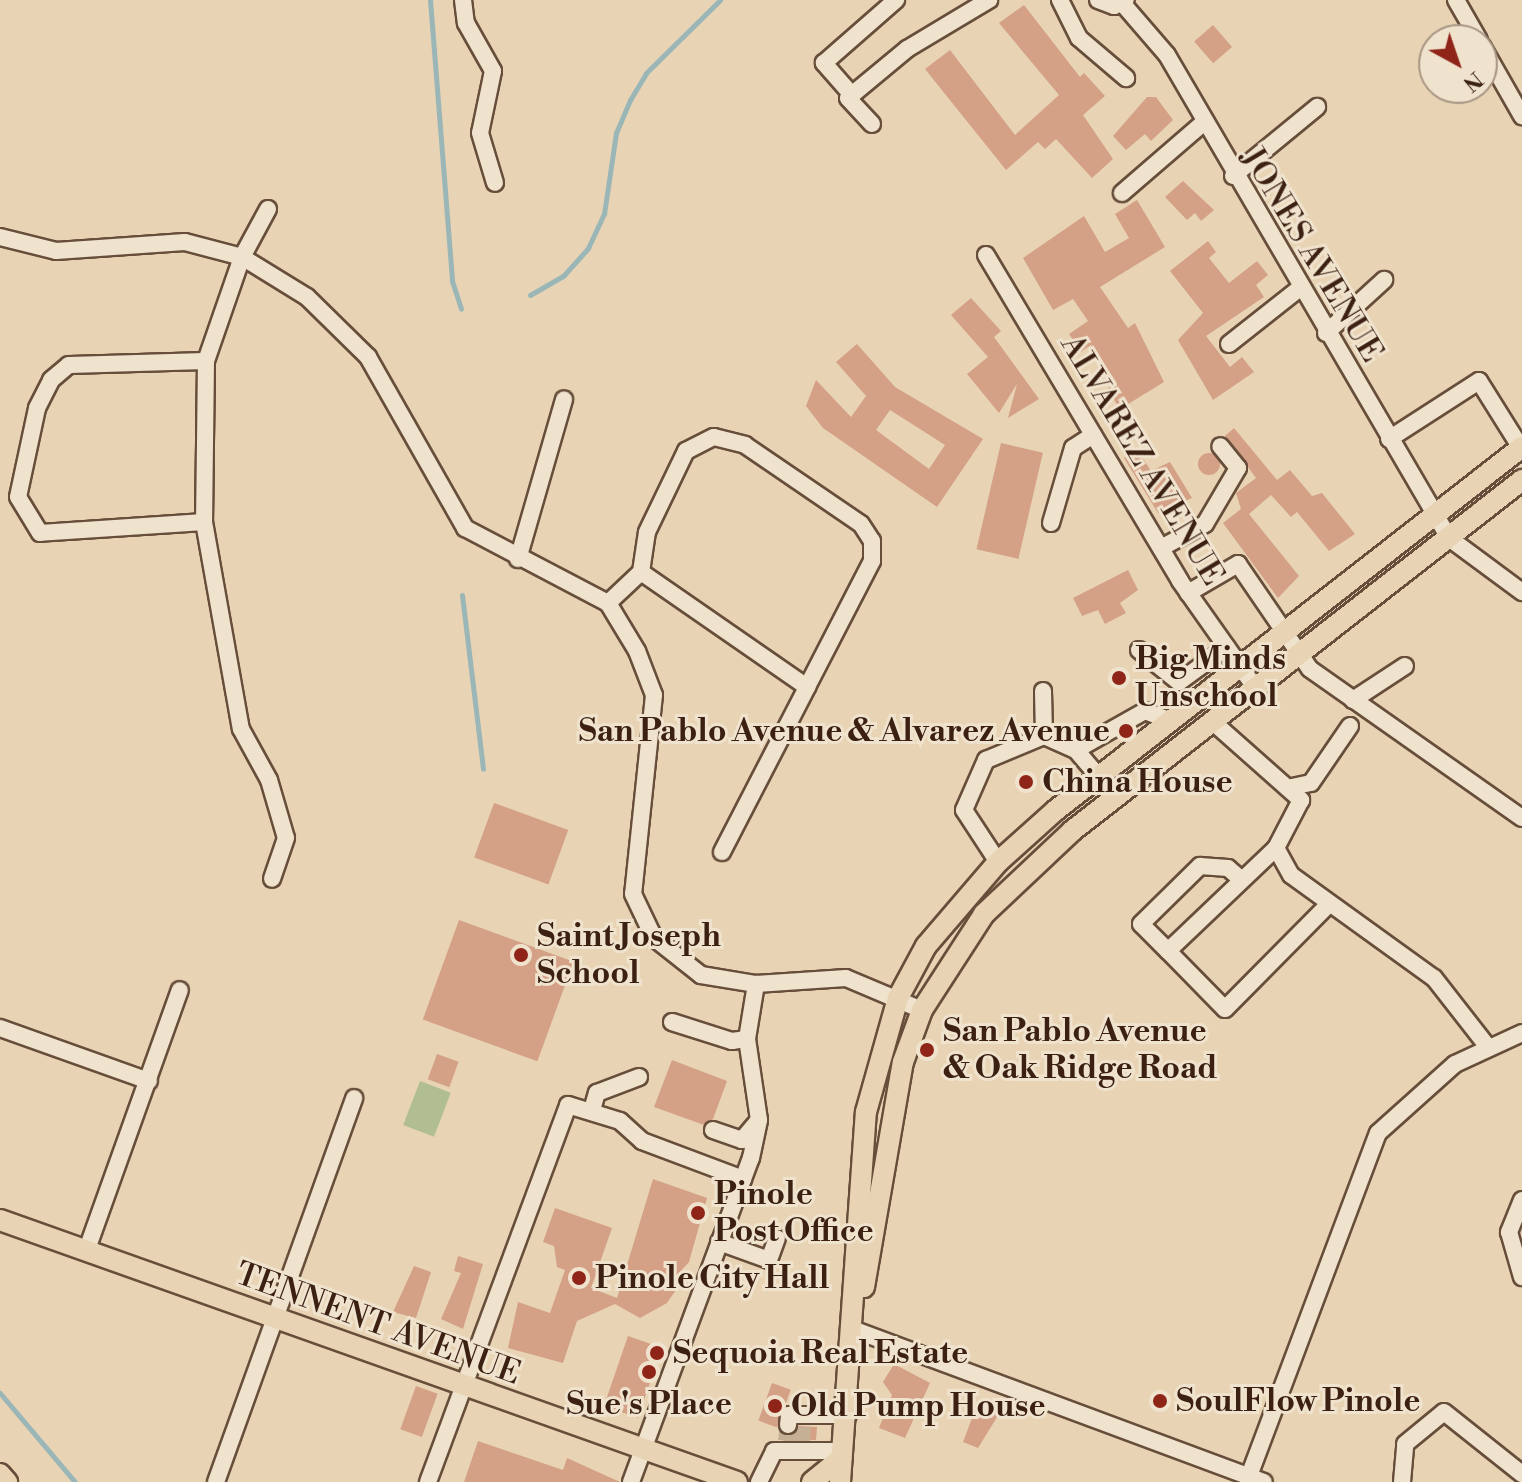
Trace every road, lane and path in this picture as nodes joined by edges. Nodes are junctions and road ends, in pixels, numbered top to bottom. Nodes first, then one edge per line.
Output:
1 (463, 0) edge
2 (896, 0) edge
3 (989, 0) edge
4 (1060, 0) edge
5 (1098, 0) edge
6 (1456, 0) edge
7 (1124, 2) edge
8 (1470, 24) edge
9 (1498, 74) edge
10 (1126, 78) dead end
11 (850, 97) junction
12 (1317, 107) dead end
13 (1522, 116) edge
14 (1203, 123) junction
15 (872, 124) dead end
16 (1233, 176) junction
17 (495, 183) dead end
18 (1122, 193) dead end
19 (268, 209) dead end
20 (0, 237) edge
21 (986, 255) dead end
22 (242, 257) junction
23 (1384, 280) dead end
24 (1300, 288) junction
25 (1326, 333) junction
26 (1229, 344) dead end
27 (206, 361) junction
28 (564, 400) dead end
29 (1093, 435) junction
30 (1389, 439) junction
31 (1220, 446) dead end
32 (1521, 447) edge
33 (1522, 480) edge
34 (1435, 517) junction
35 (204, 522) junction
36 (1051, 523) dead end
37 (1449, 538) junction
38 (1161, 548) junction
39 (518, 559) junction
40 (641, 572) junction
41 (1522, 592) edge
42 (1188, 593) junction
43 (608, 603) junction
44 (1286, 636) junction
45 (1227, 647) junction
46 (1139, 650) dead end
47 (1301, 657) junction
48 (1405, 666) dead end
49 (1242, 668) junction
50 (807, 687) junction
51 (1257, 690) junction
52 (1043, 691) dead end
53 (1353, 700) junction
54 (1169, 720) junction
55 (1213, 722) junction
56 (1350, 726) dead end
57 (1044, 736) junction
58 (1076, 750) junction
59 (1098, 776) junction
60 (1292, 787) junction
61 (1115, 796) junction
62 (1522, 818) edge
63 (1276, 848) junction
64 (722, 852) dead end
65 (998, 862) junction
66 (272, 879) dead end
67 (1242, 880) junction
68 (1329, 904) junction
69 (1168, 951) junction
70 (756, 984) junction
71 (180, 990) dead end
72 (898, 998) junction
73 (922, 1010) junction
74 (672, 1022) dead end
75 (0, 1028) edge
76 (1522, 1033) edge
77 (747, 1039) junction
78 (1488, 1047) junction
79 (639, 1077) dead end
80 (149, 1081) junction
81 (354, 1098) dead end
82 (592, 1110) junction
83 (759, 1120) junction
84 (713, 1130) dead end
85 (743, 1179) junction
86 (1522, 1200) edge
87 (0, 1220) edge
88 (777, 1238) dead end
89 (719, 1242) junction
90 (86, 1252) junction
91 (1522, 1277) edge
92 (274, 1318) junction
93 (855, 1330) junction
94 (462, 1386) junction
95 (848, 1415) junction
96 (802, 1435) junction
97 (643, 1451) junction
98 (842, 1455) junction
99 (0, 1474) edge
100 (1208, 1474) edge
101 (1522, 1474) edge
102 (1256, 1479) edge
103 (7, 1482) edge
104 (216, 1482) edge
105 (428, 1482) edge
106 (631, 1482) edge
107 (737, 1482) edge
108 (759, 1482) edge
109 (812, 1482) edge
110 (840, 1482) edge
111 (1402, 1482) edge

1 - 17 street
2 - 11 street
3 - 11 street
4 - 10 street
5 - 7 street
6 - 8 street
7 - 14 street, JONES AVENUE
9 - 13 street
11 - 15 street
12 - 16 street
14 - 16 street, JONES AVENUE
14 - 18 street
16 - 24 street, JONES AVENUE
19 - 22 street
20 - 22 street
21 - 29 street, ALVAREZ AVENUE
22 - 27 street
22 - 39 street
23 - 25 street
24 - 25 street, JONES AVENUE
24 - 26 street
25 - 30 street, JONES AVENUE
27 - 35 street
27 - 35 street
28 - 39 street
29 - 36 street
29 - 38 street, ALVAREZ AVENUE
30 - 32 street
30 - 34 street, JONES AVENUE
31 - 38 street
32 - 34 main road
33 - 37 main road
34 - 37 street, JONES AVENUE
34 - 44 main road
35 - 66 street
37 - 41 street, JONES AVENUE
37 - 47 main road
38 - 42 street, ALVAREZ AVENUE
39 - 43 street
40 - 43 street
40 - 50 street
40 - 50 street
42 - 44 street
42 - 45 street, ALVAREZ AVENUE
43 - 70 street
44 - 47 street
44 - 49 main road
45 - 46 street
45 - 49 street, ALVAREZ AVENUE
47 - 51 main road
47 - 53 street
48 - 53 street
49 - 51 street, ALVAREZ AVENUE
49 - 54 main road
50 - 64 street
51 - 55 main road
52 - 57 street
53 - 62 street
54 - 58 street
54 - 59 main road
55 - 60 street
55 - 61 main road
56 - 60 street
57 - 58 street
57 - 65 street
58 - 59 street
59 - 61 street
59 - 65 main road
60 - 63 street
61 - 73 main road
63 - 67 street
63 - 68 street
65 - 72 main road
67 - 69 street
67 - 69 street
68 - 69 street
68 - 78 street
70 - 72 street
70 - 77 street
71 - 80 street
72 - 73 street
72 - 93 main road
73 - 93 main road
74 - 77 street
75 - 80 street
76 - 78 street
77 - 83 street
78 - 102 street
79 - 82 street
80 - 90 street
81 - 92 street
82 - 85 street
82 - 94 street
83 - 84 street
83 - 85 street
85 - 89 street
86 - 91 street
87 - 90 main road, TENNENT AVENUE
88 - 89 street
89 - 97 street
90 - 92 main road, TENNENT AVENUE
92 - 94 main road, TENNENT AVENUE
92 - 104 street
93 - 95 main road
93 - 100 street
94 - 97 main road, TENNENT AVENUE
94 - 105 street
95 - 96 street
95 - 98 main road
96 - 98 street
96 - 108 street
97 - 106 street
97 - 107 main road, TENNENT AVENUE
98 - 109 main road
98 - 110 main road
99 - 103 main road
100 - 102 street
101 - 111 street

